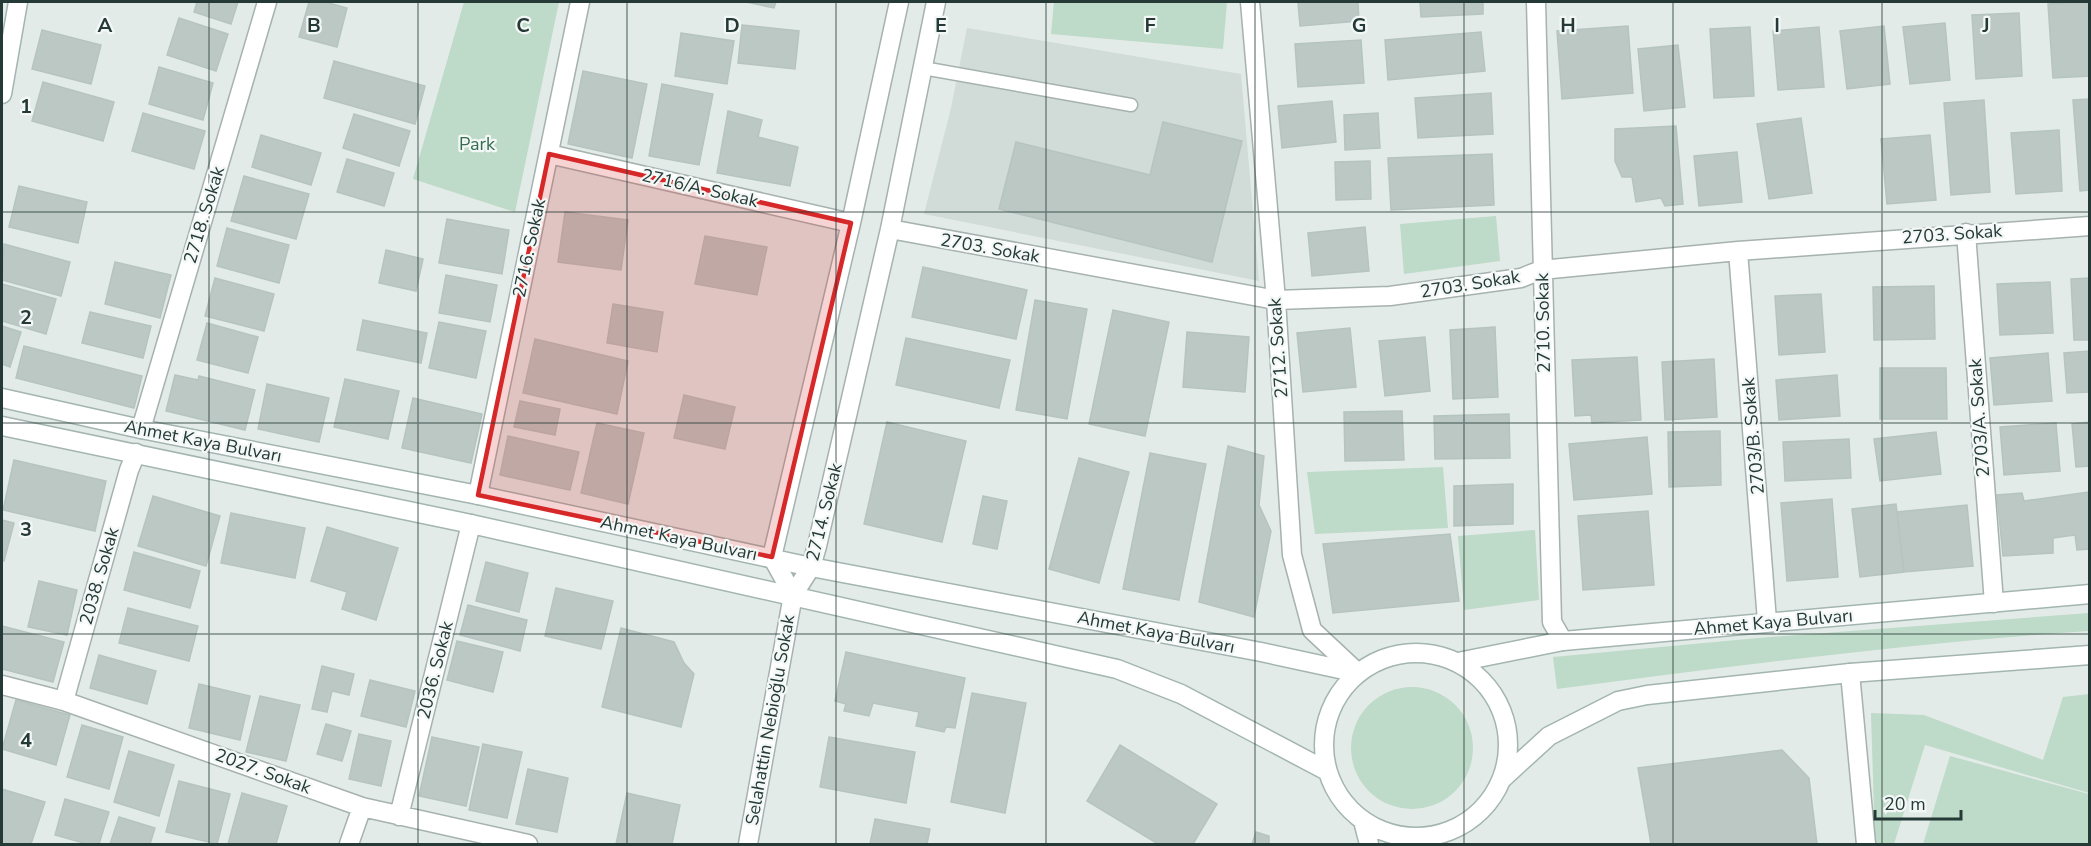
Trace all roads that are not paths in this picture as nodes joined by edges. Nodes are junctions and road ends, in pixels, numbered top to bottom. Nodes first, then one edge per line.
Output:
1 (18, 2) edge
2 (267, 2) edge
3 (580, 2) edge
4 (899, 2) edge
5 (936, 2) edge
6 (1250, 2) edge
7 (1536, 2) edge
8 (923, 68) junction
9 (2, 94) edge
10 (1131, 105) dead end
11 (549, 154) junction
12 (851, 223) junction
13 (2090, 226) edge
14 (890, 229) junction
15 (1966, 233) junction
16 (1738, 251) junction
17 (1542, 270) junction
18 (1276, 300) junction
19 (2, 398) edge
20 (2, 426) edge
21 (141, 429) junction
22 (136, 453) junction
23 (478, 495) junction
24 (471, 524) junction
25 (772, 557) junction
26 (811, 567) junction
27 (2090, 594) edge
28 (793, 595) junction
29 (1994, 603) junction
30 (1767, 621) junction
31 (1563, 641) junction
32 (2090, 655) edge
33 (1458, 662) junction
34 (1358, 673) junction
35 (1850, 673) junction
36 (2, 685) edge
37 (64, 701) junction
38 (1327, 771) junction
39 (1502, 779) junction
40 (363, 807) junction
41 (399, 816) junction
42 (1474, 817) junction
43 (1364, 821) junction
44 (349, 844) edge
45 (528, 844) edge
46 (748, 844) edge
47 (1369, 844) edge
48 (1458, 844) edge
49 (1866, 844) edge

1 - 9 street
2 - 21 street, 2718. Sokak
3 - 11 street, 2716. Sokak
4 - 12 street
5 - 8 street, 2714. Sokak
6 - 18 street, 2712. Sokak
7 - 17 street, 2710. Sokak
8 - 10 lane
8 - 14 street, 2714. Sokak
11 - 12 street, 2716/A. Sokak
11 - 23 street, 2716. Sokak
12 - 25 street
13 - 15 street, 2703. Sokak
14 - 18 street, 2703. Sokak
14 - 26 street, 2714. Sokak
15 - 16 street, 2703. Sokak
15 - 29 street, 2703/A. Sokak
16 - 17 street, 2703. Sokak
16 - 30 street, 2703/B. Sokak
17 - 18 street, 2703. Sokak
17 - 31 street, 2710. Sokak
18 - 34 street, 2712. Sokak
19 - 21 street, Ahmet Kaya Bulvarı
20 - 22 street, Ahmet Kaya Bulvarı
21 - 23 street, Ahmet Kaya Bulvarı
22 - 24 street, Ahmet Kaya Bulvarı
22 - 37 street, 2038. Sokak
23 - 25 street, Ahmet Kaya Bulvarı
24 - 28 street, Ahmet Kaya Bulvarı
24 - 41 street, 2036. Sokak
25 - 26 street, Ahmet Kaya Bulvarı
25 - 28 street, 2714. Sokak
26 - 28 street, 2714. Sokak
26 - 34 street, Ahmet Kaya Bulvarı
27 - 29 street, Ahmet Kaya Bulvarı
28 - 38 street, Ahmet Kaya Bulvarı
28 - 46 street, Selahattin Nebioğlu Sokak
29 - 30 street, Ahmet Kaya Bulvarı
30 - 31 street, Ahmet Kaya Bulvarı
31 - 33 street, Ahmet Kaya Bulvarı
32 - 35 street
33 - 34 street
33 - 39 street
34 - 38 street
35 - 39 street
35 - 49 street
36 - 37 street, 2027. Sokak
37 - 40 street, 2027. Sokak
38 - 43 street
39 - 42 street
40 - 41 street, 2027. Sokak
40 - 44 street
41 - 45 street, 2027. Sokak
42 - 43 street
42 - 48 street
43 - 47 street

